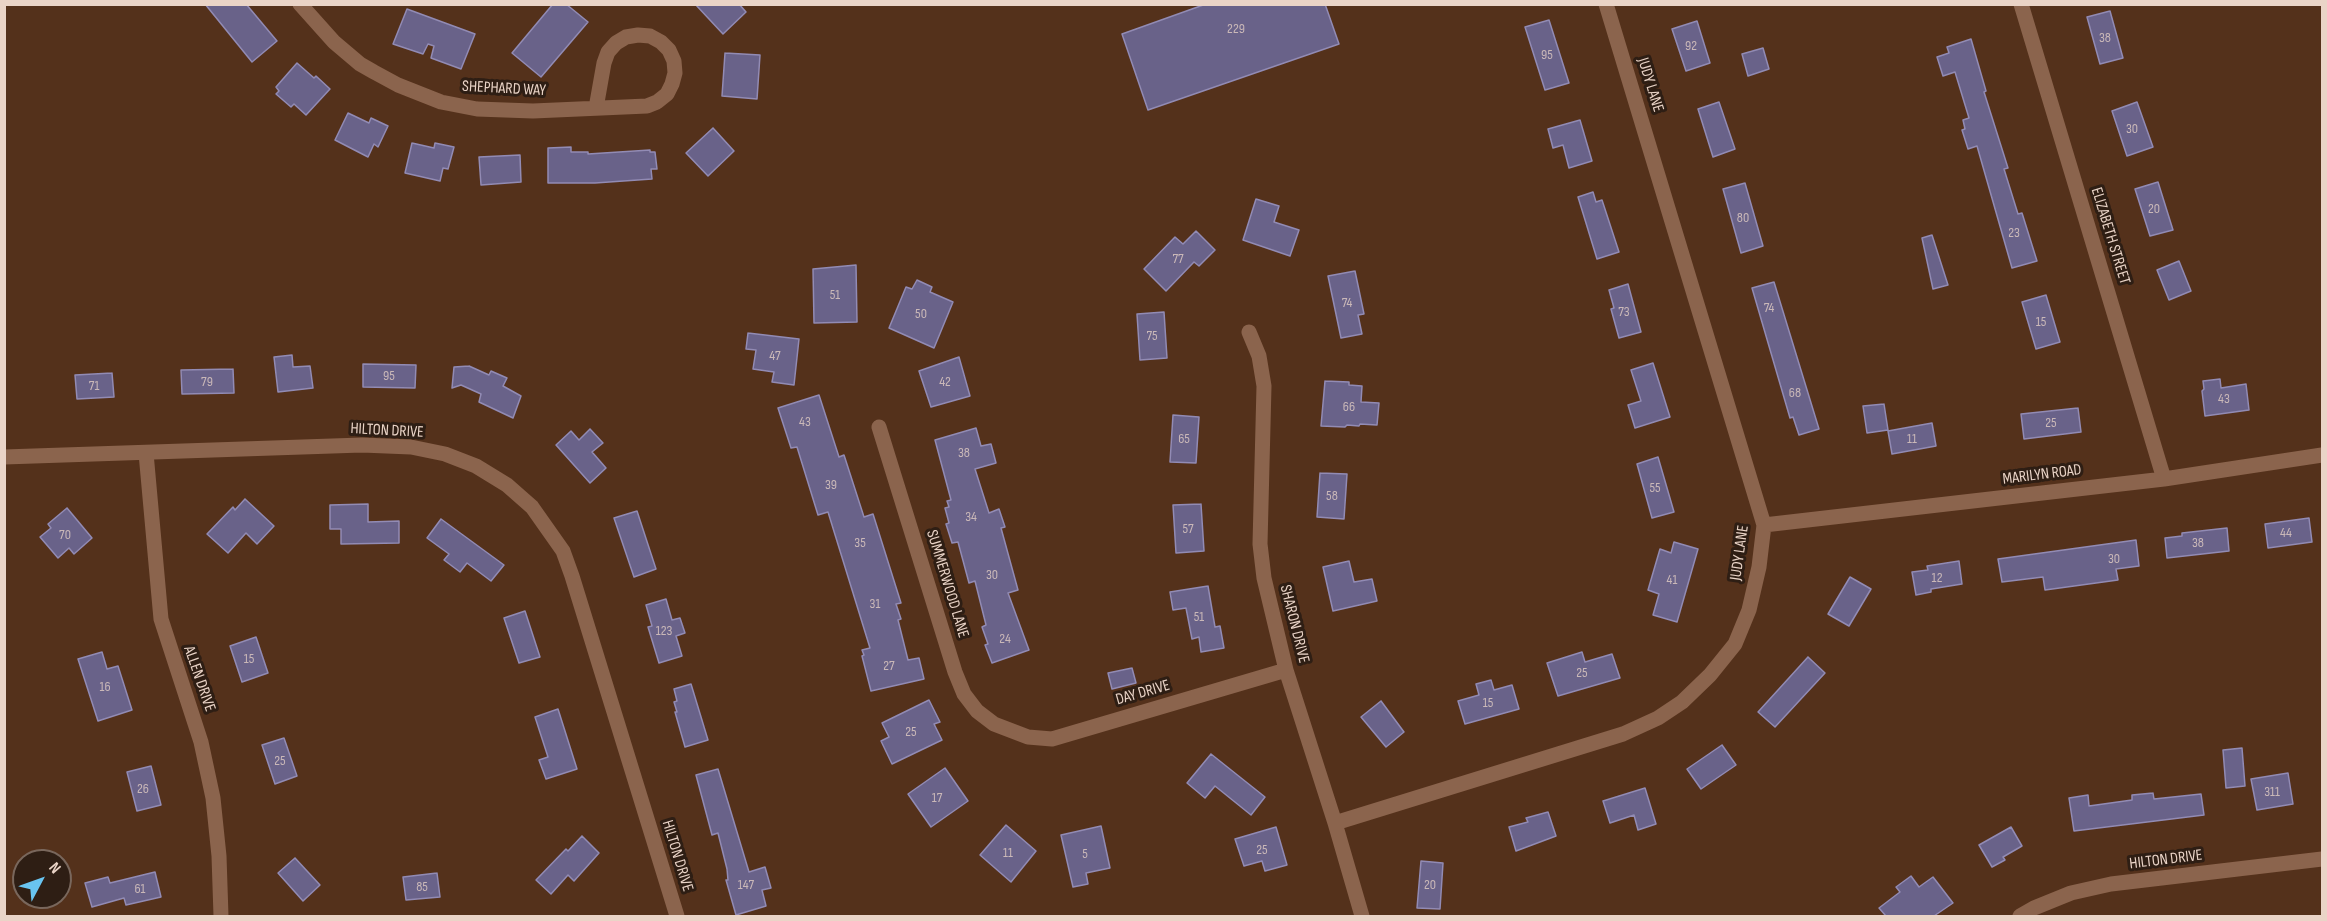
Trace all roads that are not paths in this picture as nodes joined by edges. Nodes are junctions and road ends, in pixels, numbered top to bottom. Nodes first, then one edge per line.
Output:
1 (300, 4) edge
2 (1606, 4) edge
3 (2021, 4) edge
4 (596, 108) junction
5 (1249, 332) dead end
6 (879, 427) dead end
7 (146, 453) junction
8 (2322, 455) edge
9 (4, 457) edge
10 (2164, 479) junction
11 (1764, 525) junction
12 (1286, 670) junction
13 (1010, 732) joint
14 (1335, 823) junction
15 (2322, 859) edge
16 (671, 915) edge
17 (221, 916) edge
18 (1362, 916) edge
19 (2020, 916) edge

1 - 4 street, SHEPHARD WAY
2 - 11 street, JUDY LANE
3 - 10 street, ELIZABETH STREET
4 - 4 street, SHEPHARD WAY
5 - 12 street, SHARON DRIVE
6 - 13 street, SUMMERWOOD LANE
7 - 9 street, HILTON DRIVE
7 - 16 street, HILTON DRIVE
7 - 17 street, ALLEN DRIVE
8 - 10 street, MARILYN ROAD
10 - 11 street, MARILYN ROAD
11 - 14 street, JUDY LANE
12 - 13 street, DAY DRIVE
12 - 14 street, SHARON DRIVE
14 - 18 street, SHARON DRIVE
15 - 19 street, HILTON DRIVE

